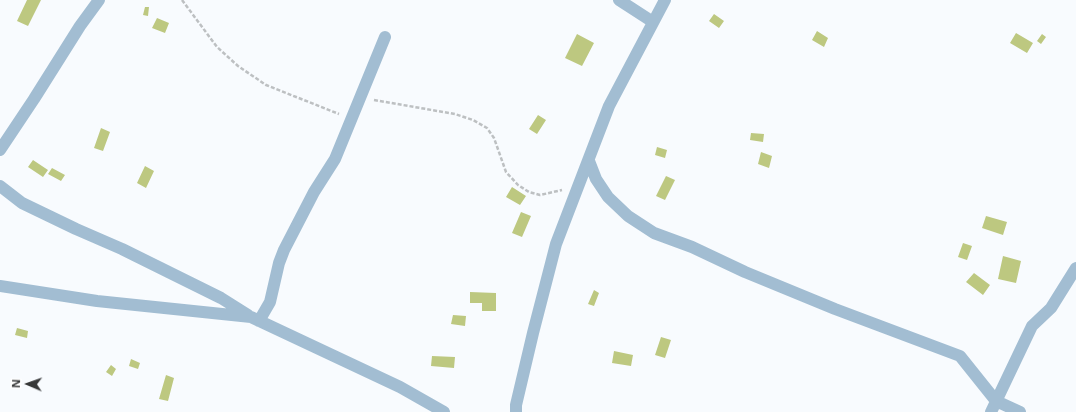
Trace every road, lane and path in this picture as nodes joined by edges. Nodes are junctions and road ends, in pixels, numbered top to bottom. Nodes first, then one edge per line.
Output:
1 (99, 0) edge
2 (182, 0) edge
3 (619, 0) edge
4 (665, 0) edge
5 (653, 22) junction
6 (385, 37) dead end
7 (361, 98) junction
8 (352, 119) junction
9 (0, 150) edge
10 (589, 161) junction
11 (0, 186) edge
12 (577, 189) junction
13 (1076, 268) edge
14 (0, 286) edge
15 (255, 319) junction
16 (996, 401) junction
17 (444, 412) edge
18 (516, 412) edge
19 (991, 412) edge
20 (1020, 412) edge

1 - 9 street
2 - 8 path
3 - 5 street
4 - 5 street
5 - 10 street
6 - 7 street
7 - 8 street
7 - 12 path
8 - 15 street
10 - 12 street
10 - 16 street
11 - 15 street
12 - 18 street
13 - 16 street
14 - 15 street
15 - 17 street
16 - 19 street
16 - 20 street

